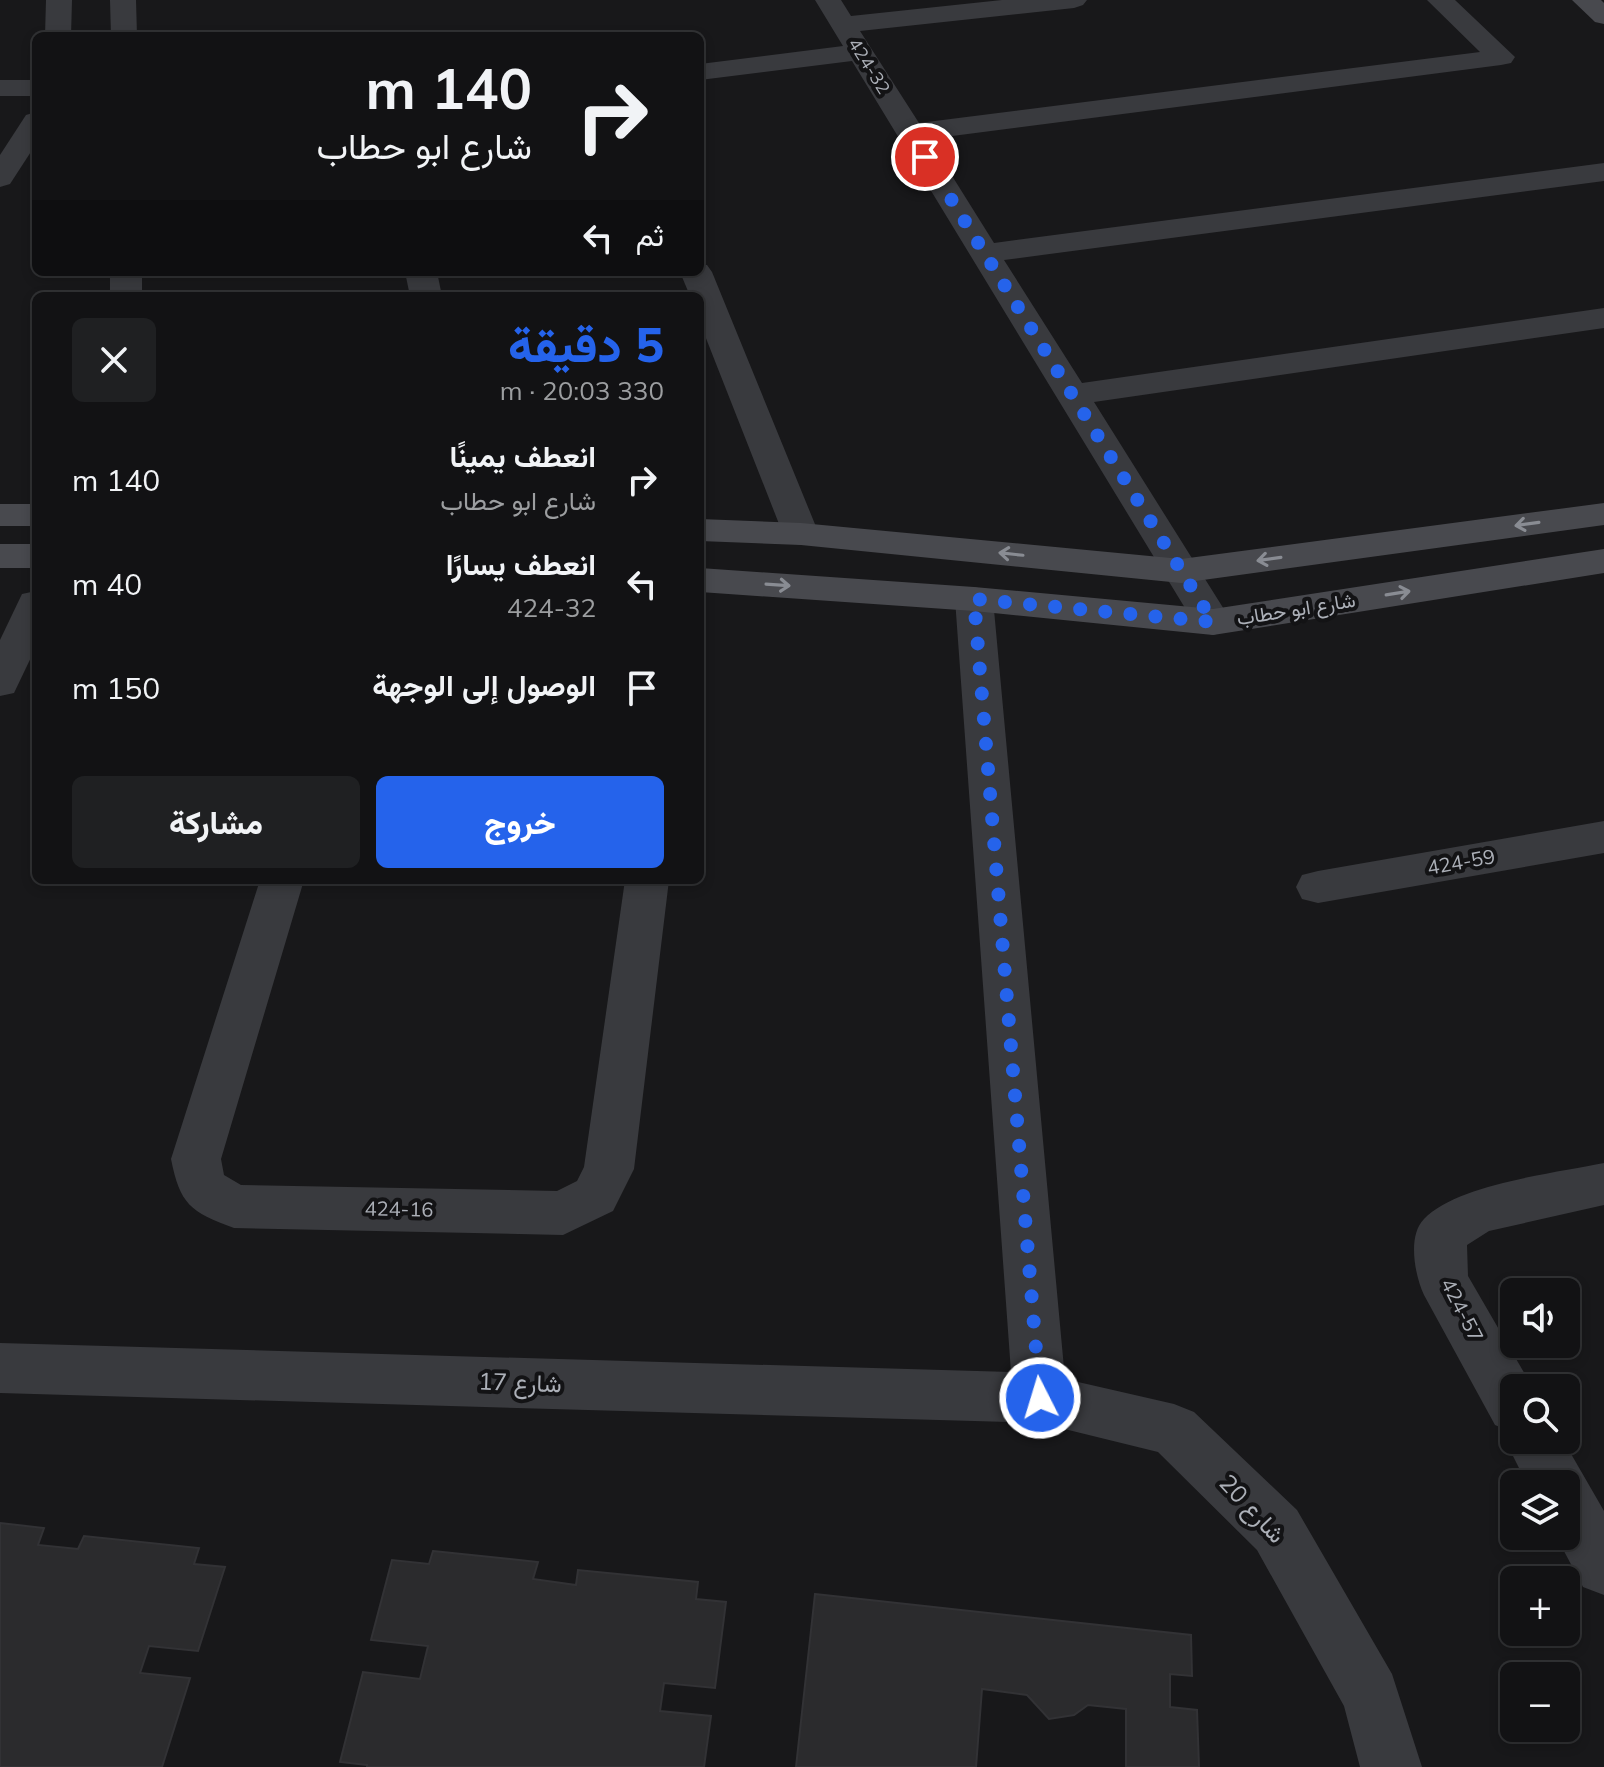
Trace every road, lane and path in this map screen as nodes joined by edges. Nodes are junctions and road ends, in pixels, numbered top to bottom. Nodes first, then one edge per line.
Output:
1 (59, 0) edge
2 (125, 0) edge
3 (1074, 0) edge
4 (1440, 0) edge
5 (1585, 0) edge
6 (836, 12) edge
7 (1604, 16) edge
8 (58, 32) edge
9 (124, 32) edge
10 (861, 52) junction
11 (704, 72) edge
12 (0, 88) edge
13 (32, 88) edge
14 (32, 127) edge
15 (910, 133) junction
16 (1604, 172) edge
17 (0, 178) edge
18 (985, 253) junction
19 (698, 276) edge
20 (1604, 318) edge
21 (1072, 395) junction
22 (1604, 514) edge
23 (0, 515) edge
24 (32, 515) edge
25 (704, 530) edge
26 (801, 534) junction
27 (0, 556) edge
28 (32, 556) edge
29 (1604, 561) edge
30 (1181, 571) junction
31 (704, 580) edge
32 (974, 599) junction
33 (32, 612) edge
34 (1213, 622) junction
35 (0, 683) edge
36 (1604, 837) edge
37 (281, 884) edge
38 (646, 884) edge
39 (1318, 887) dead end
40 (1604, 1184) edge
41 (0, 1368) edge
42 (1500, 1382) edge
43 (1040, 1398) junction
44 (1580, 1524) edge
45 (1604, 1567) edge
46 (1391, 1767) edge

1 - 8 street
2 - 9 street
3 - 6 street
4 - 15 street
5 - 7 street
6 - 10 street, 424-32
10 - 11 street
10 - 15 street, 424-32
12 - 13 street
14 - 17 street
15 - 18 street, 424-32
16 - 18 street
18 - 21 street, 424-32
19 - 26 street
20 - 21 street
21 - 30 street, 424-32
22 -> 30 street
23 - 24 street
25 - 26 street
30 -> 26 street
27 - 28 street
34 -> 29 street, شارع ابو حطاب
30 - 34 street, 424-32
31 -> 32 street, شارع ابو حطاب
32 - 34 street, شارع ابو حطاب
32 - 43 street
33 - 35 street
36 - 39 street, 424-59
37 - 38 street, 424-16
40 - 42 street, 424-57
41 - 43 street, شارع 17
43 - 46 street, شارع 20
44 - 45 street

